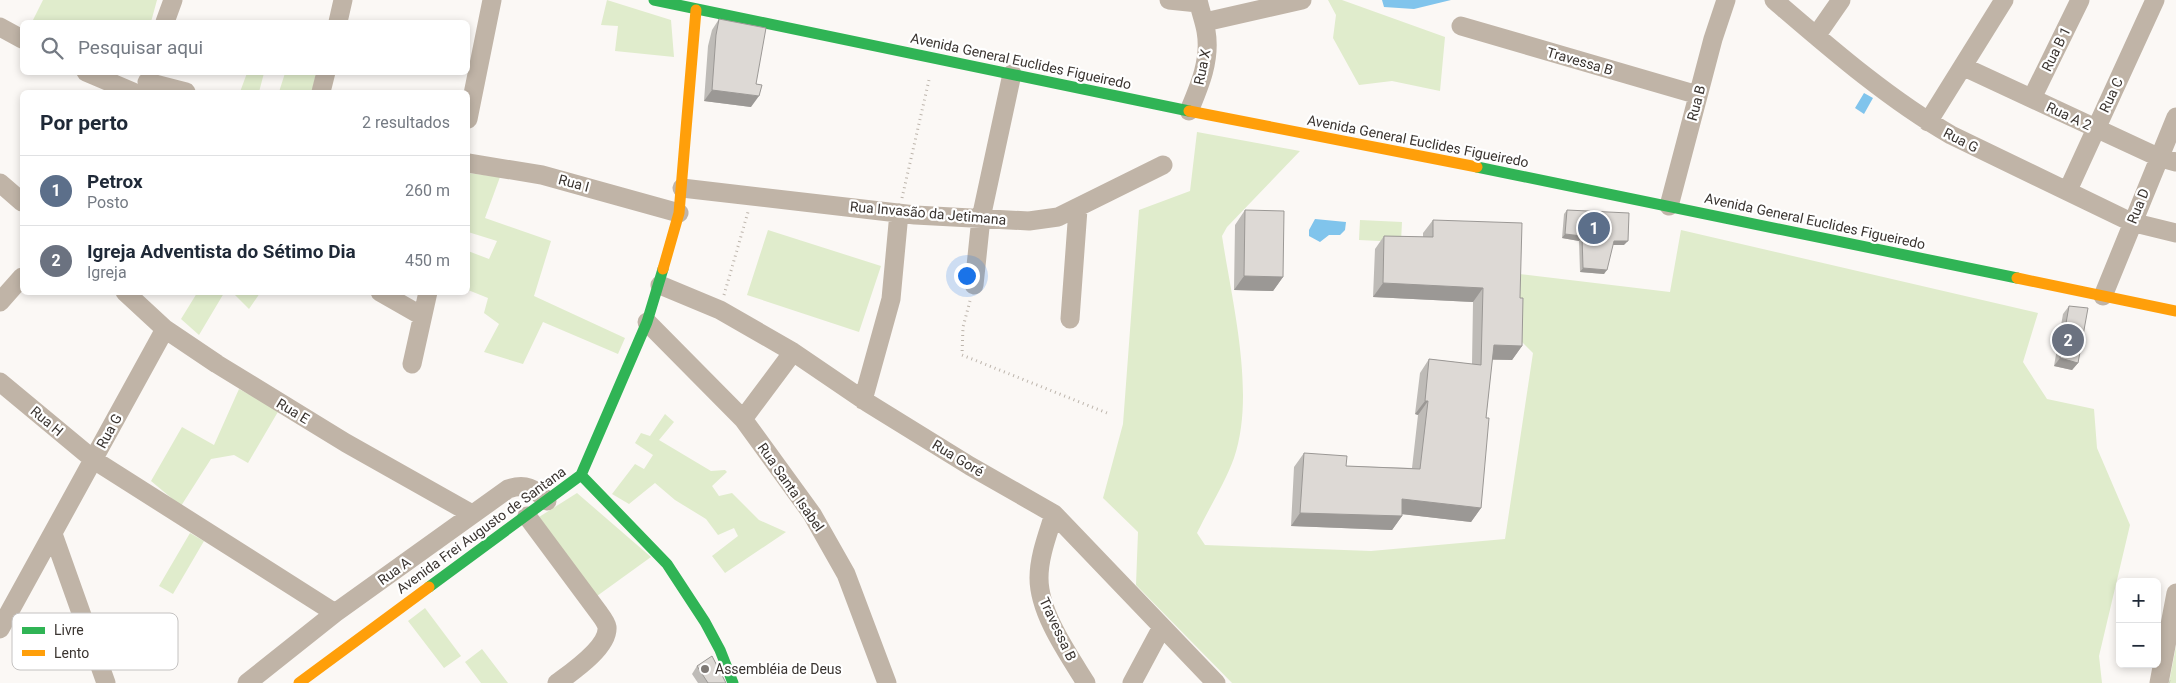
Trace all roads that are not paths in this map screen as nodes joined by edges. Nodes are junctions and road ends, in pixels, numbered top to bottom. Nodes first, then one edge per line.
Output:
1 (174, 0) edge
2 (343, 0) edge
3 (492, 0) edge
4 (1169, 0) edge
5 (1302, 0) edge
6 (1726, 0) edge
7 (1774, 0) edge
8 (1841, 0) edge
9 (2004, 0) edge
10 (2080, 0) edge
11 (2155, 0) edge
12 (661, 1) edge
13 (1198, 1) edge
14 (696, 10) junction
15 (166, 20) edge
16 (338, 20) edge
17 (1205, 22) junction
18 (0, 26) edge
19 (1461, 26) dead end
20 (1816, 36) junction
21 (20, 39) edge
22 (1964, 67) junction
23 (1012, 74) junction
24 (99, 75) edge
25 (325, 75) edge
26 (144, 85) edge
27 (174, 90) edge
28 (322, 90) edge
29 (1698, 95) junction
30 (2032, 98) junction
31 (470, 109) edge
32 (1188, 111) junction
33 (2176, 116) edge
34 (1928, 122) junction
35 (2095, 128) junction
36 (2167, 160) edge
37 (470, 163) edge
38 (1163, 165) dead end
39 (0, 184) edge
40 (682, 188) junction
41 (2068, 190) junction
42 (20, 200) edge
43 (1669, 206) junction
44 (1078, 209) junction
45 (679, 213) junction
46 (899, 213) junction
47 (982, 218) junction
48 (2132, 222) junction
49 (2176, 233) edge
50 (20, 279) edge
51 (660, 285) junction
52 (974, 286) road end
53 (128, 295) edge
54 (385, 295) edge
55 (427, 295) edge
56 (2103, 296) junction
57 (0, 302) edge
58 (2176, 312) edge
59 (422, 316) junction
60 (1070, 319) dead end
61 (648, 322) junction
62 (165, 329) junction
63 (793, 352) junction
64 (412, 364) dead end
65 (0, 382) edge
66 (863, 400) junction
67 (743, 419) junction
68 (94, 460) junction
69 (581, 476) junction
70 (547, 501) junction
71 (472, 514) junction
72 (1054, 514) junction
73 (527, 516) junction
74 (53, 534) junction
75 (2176, 593) edge
76 (81, 613) edge
77 (335, 613) junction
78 (1162, 627) junction
79 (0, 629) edge
80 (101, 670) edge
81 (106, 683) edge
82 (247, 683) edge
83 (299, 683) edge
84 (557, 683) edge
85 (734, 683) edge
86 (887, 683) edge
87 (1086, 683) edge
88 (1132, 683) edge
89 (1216, 683) edge
90 (2158, 683) edge

1 - 15 street
2 - 16 street
3 - 31 street
4 - 13 street
5 - 17 street
6 - 29 street, Rua B
7 - 20 street, Rua G
8 - 20 street
9 - 22 street
10 - 30 street, Rua B 1
11 - 35 street, Rua C
12 - 14 main road, Avenida General Euclides Figueiredo
13 - 17 street, Rua X
14 - 23 main road, Avenida General Euclides Figueiredo
14 - 40 main road, Avenida Frei Augusto de Santana
17 - 32 street, Rua X
18 - 21 street
19 - 29 street, Travessa B
20 - 34 street, Rua G
22 - 30 street, Rua A 2
22 - 34 street
23 - 32 main road, Avenida General Euclides Figueiredo
23 - 47 street
24 - 26 street
25 - 28 street
26 - 27 street
29 - 43 street, Rua B
30 - 35 street, Rua A 2
32 - 43 main road, Avenida General Euclides Figueiredo
33 - 36 street, Rua D
34 - 41 street, Rua G
35 - 36 street, Rua A 2
35 - 41 street, Rua C
36 - 48 street, Rua D
37 - 45 street, Rua I
38 - 44 street, Rua Invasão da Jetimana
39 - 42 street
40 - 45 main road, Avenida Frei Augusto de Santana
40 - 46 street, Rua Invasão da Jetimana
41 - 48 street, Rua G
43 - 56 main road, Avenida General Euclides Figueiredo
44 - 47 street, Rua Invasão da Jetimana
44 - 60 street
45 - 51 main road, Avenida Frei Augusto de Santana
46 - 47 street, Rua Invasão da Jetimana
46 - 66 street
47 - 52 street
48 - 49 street, Rua G
48 - 56 street, Rua D
50 - 57 street
51 - 61 main road, Avenida Frei Augusto de Santana
51 - 63 street, Rua Goré
53 - 62 street, Rua E
54 - 59 street
55 - 59 street
56 - 58 main road, Avenida General Euclides Figueiredo
59 - 64 street
61 - 67 street, Rua Santa Isabel
61 - 69 main road, Avenida Frei Augusto de Santana
62 - 68 street, Rua G
62 - 71 street, Rua E
63 - 66 street, Rua Goré
63 - 67 street
65 - 68 street, Rua H
66 - 72 street, Rua Goré
67 - 86 street, Rua Santa Isabel
68 - 74 street, Rua G
68 - 77 street
69 - 70 main road, Avenida Frei Augusto de Santana
69 - 85 main road
70 - 71 street, Rua A
70 - 73 main road, Avenida Frei Augusto de Santana
71 - 77 street, Rua A
72 - 78 street, Rua Goré
72 - 87 street, Travessa B
73 - 83 main road, Avenida Frei Augusto de Santana
73 - 84 street
74 - 76 street
74 - 79 street, Rua G
75 - 90 street
77 - 82 street, Rua A
78 - 88 street
78 - 89 street, Rua Goré
80 - 81 street

